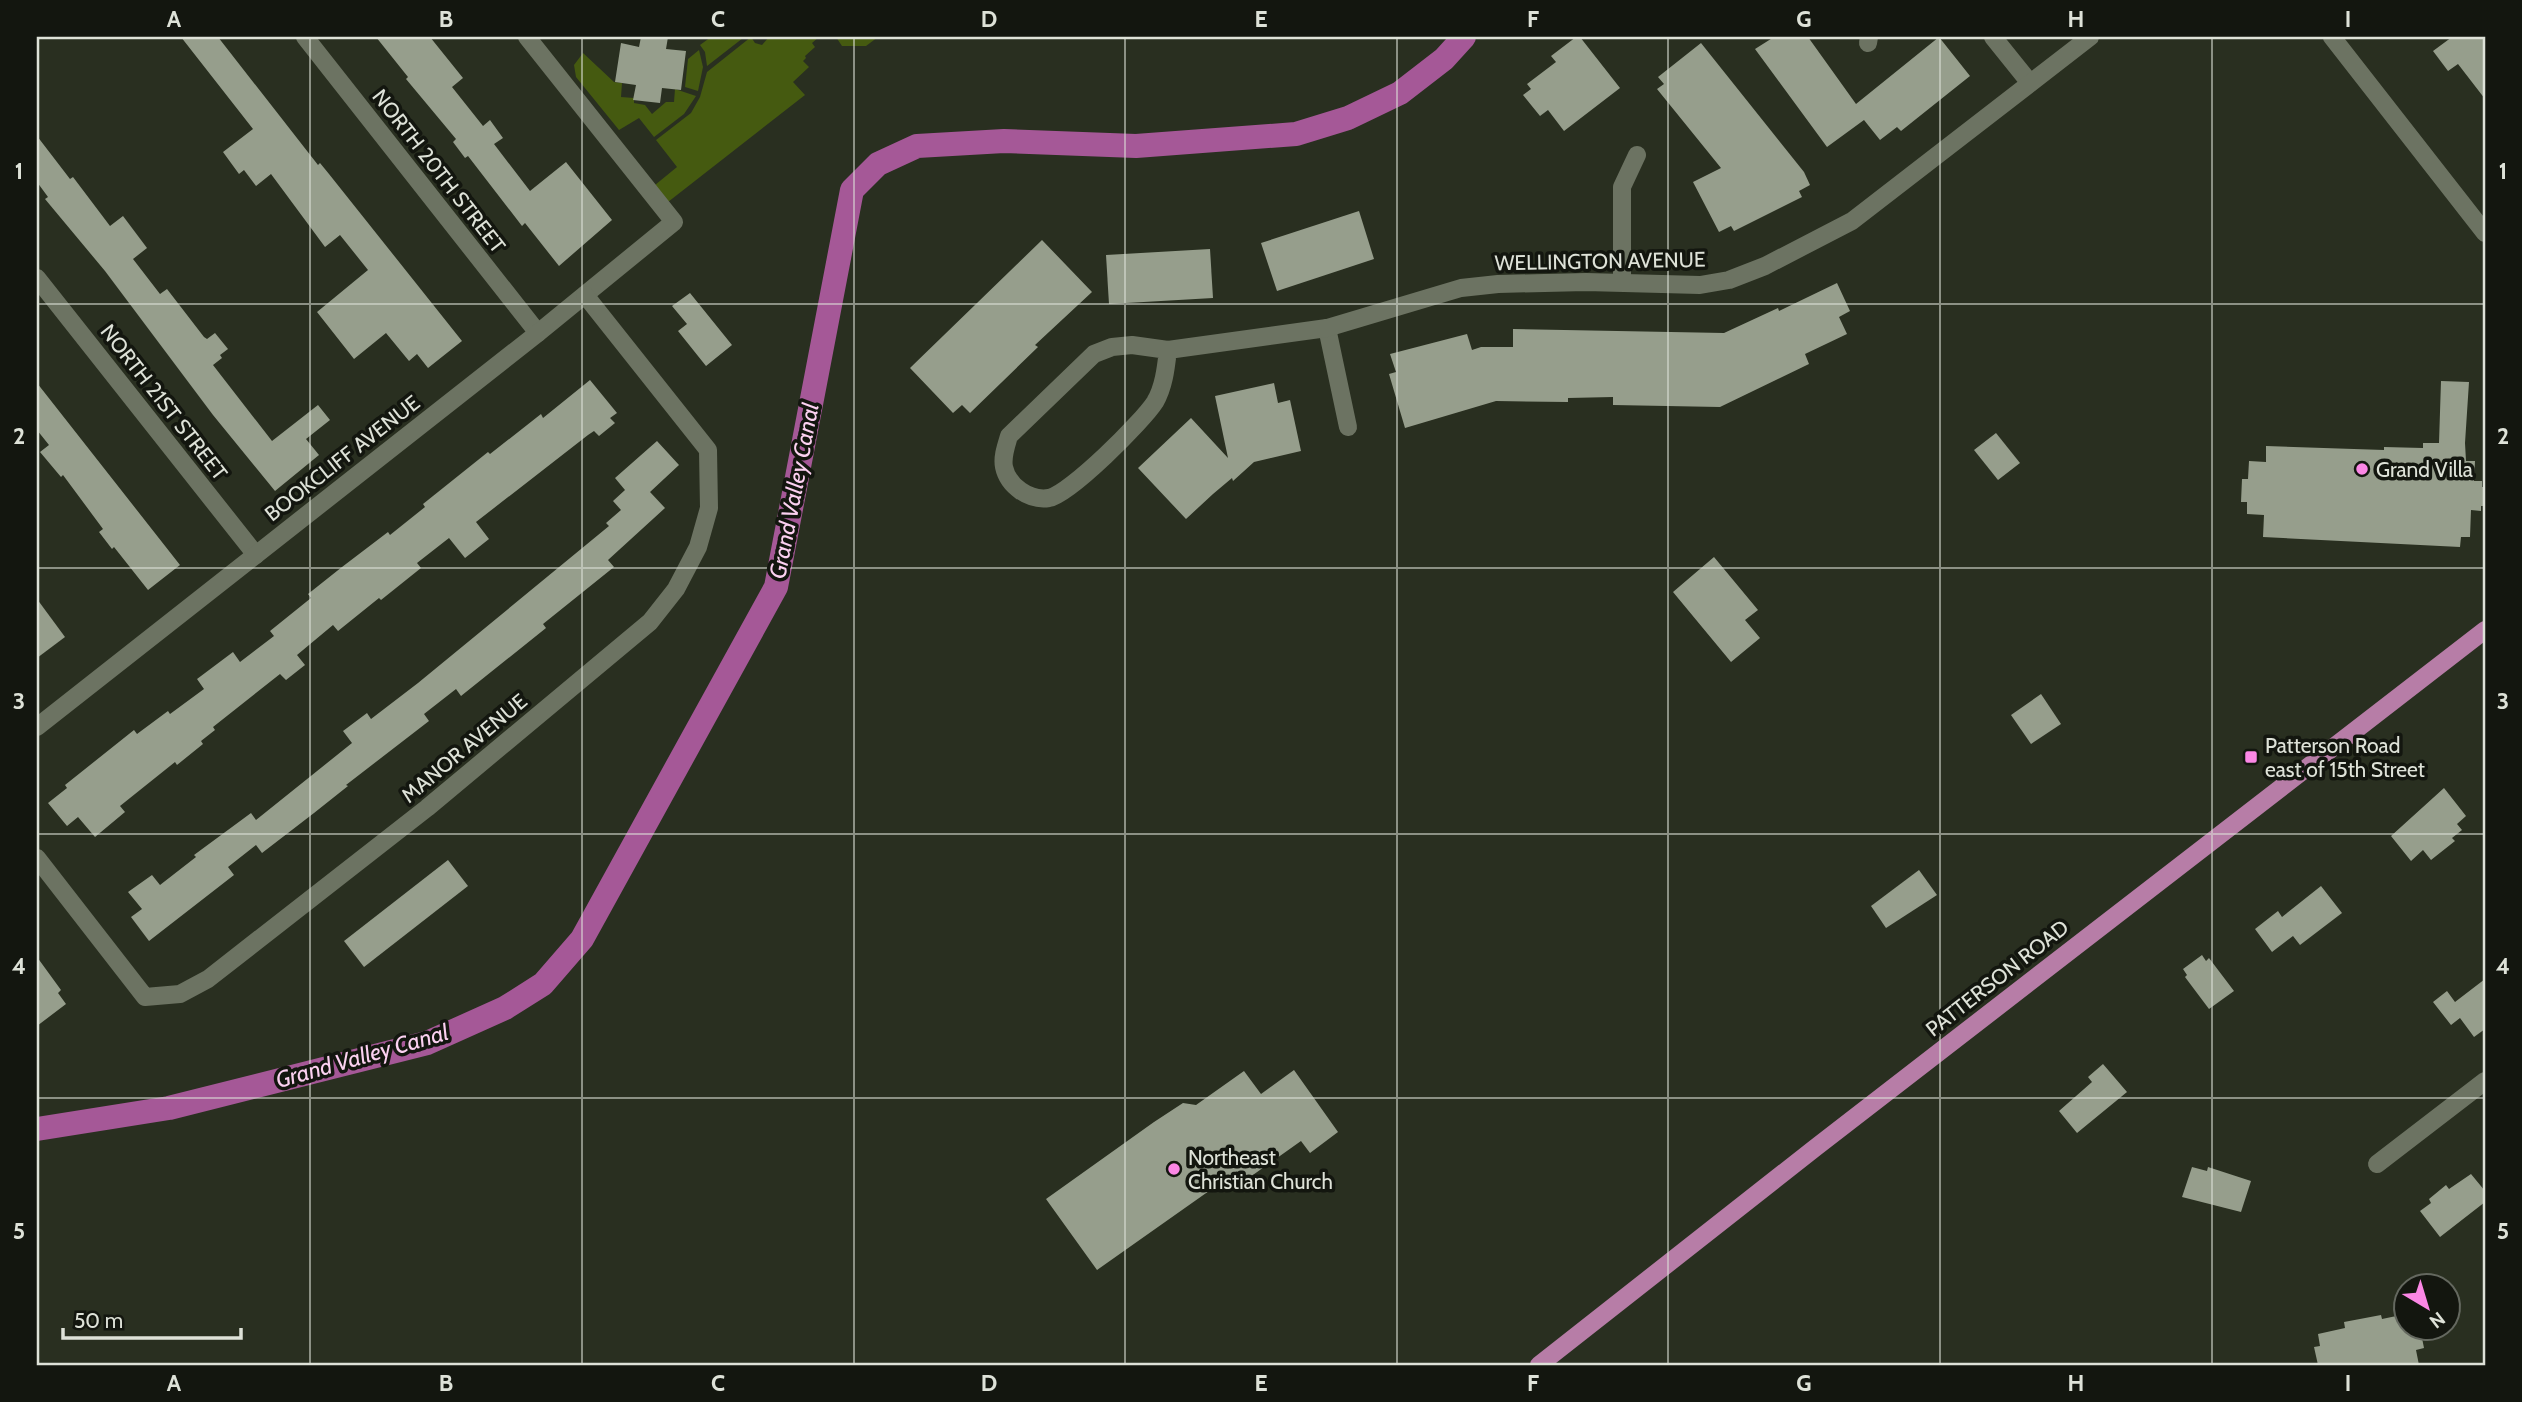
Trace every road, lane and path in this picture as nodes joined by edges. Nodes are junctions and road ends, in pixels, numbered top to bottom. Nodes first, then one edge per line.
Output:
1 (305, 37) edge
2 (527, 37) edge
3 (1993, 37) edge
4 (2090, 37) edge
5 (2332, 37) edge
6 (2030, 83) junction
7 (1637, 155) dead end
8 (2485, 233) edge
9 (37, 278) edge
10 (1622, 282) junction
11 (584, 295) junction
12 (1326, 328) junction
13 (538, 333) junction
14 (1168, 350) junction
15 (1348, 427) dead end
16 (256, 555) junction
17 (2485, 630) edge
18 (37, 727) edge
19 (37, 858) edge
20 (2485, 1081) edge
21 (2377, 1164) dead end
22 (1539, 1365) edge

1 - 13 street, NORTH 20TH STREET
2 - 11 street, BOOKCLIFF AVENUE
3 - 6 street
4 - 6 street, WELLINGTON AVENUE
5 - 8 street
6 - 10 street, WELLINGTON AVENUE
7 - 10 street
9 - 16 street, NORTH 21ST STREET
10 - 12 street, WELLINGTON AVENUE
11 - 13 street, BOOKCLIFF AVENUE
11 - 19 street, MANOR AVENUE
12 - 14 street, WELLINGTON AVENUE
12 - 15 street
13 - 16 street, BOOKCLIFF AVENUE
14 - 14 street, WELLINGTON AVENUE
16 - 18 street, BOOKCLIFF AVENUE
17 - 22 main road, PATTERSON ROAD
20 - 21 street

